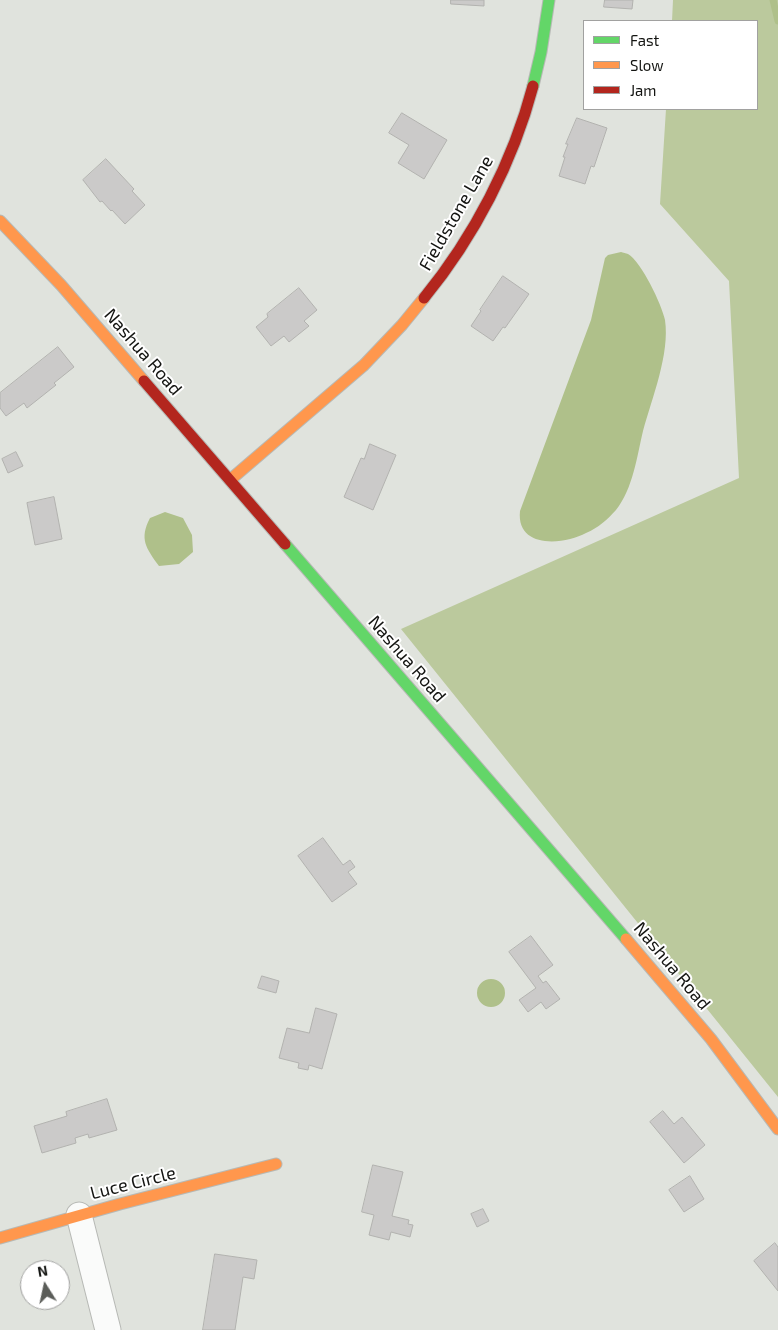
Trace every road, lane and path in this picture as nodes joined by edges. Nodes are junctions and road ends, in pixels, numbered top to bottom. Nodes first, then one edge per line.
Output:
1 (549, 0) edge
2 (0, 221) edge
3 (230, 480) junction
4 (778, 1128) edge
5 (276, 1164) dead end
6 (79, 1215) junction
7 (0, 1238) edge
8 (108, 1330) edge

1 - 3 main road, Fieldstone Lane
2 - 3 main road, Nashua Road
3 - 4 main road, Nashua Road
5 - 6 main road, Luce Circle
6 - 7 main road, Luce Circle
6 - 8 street

